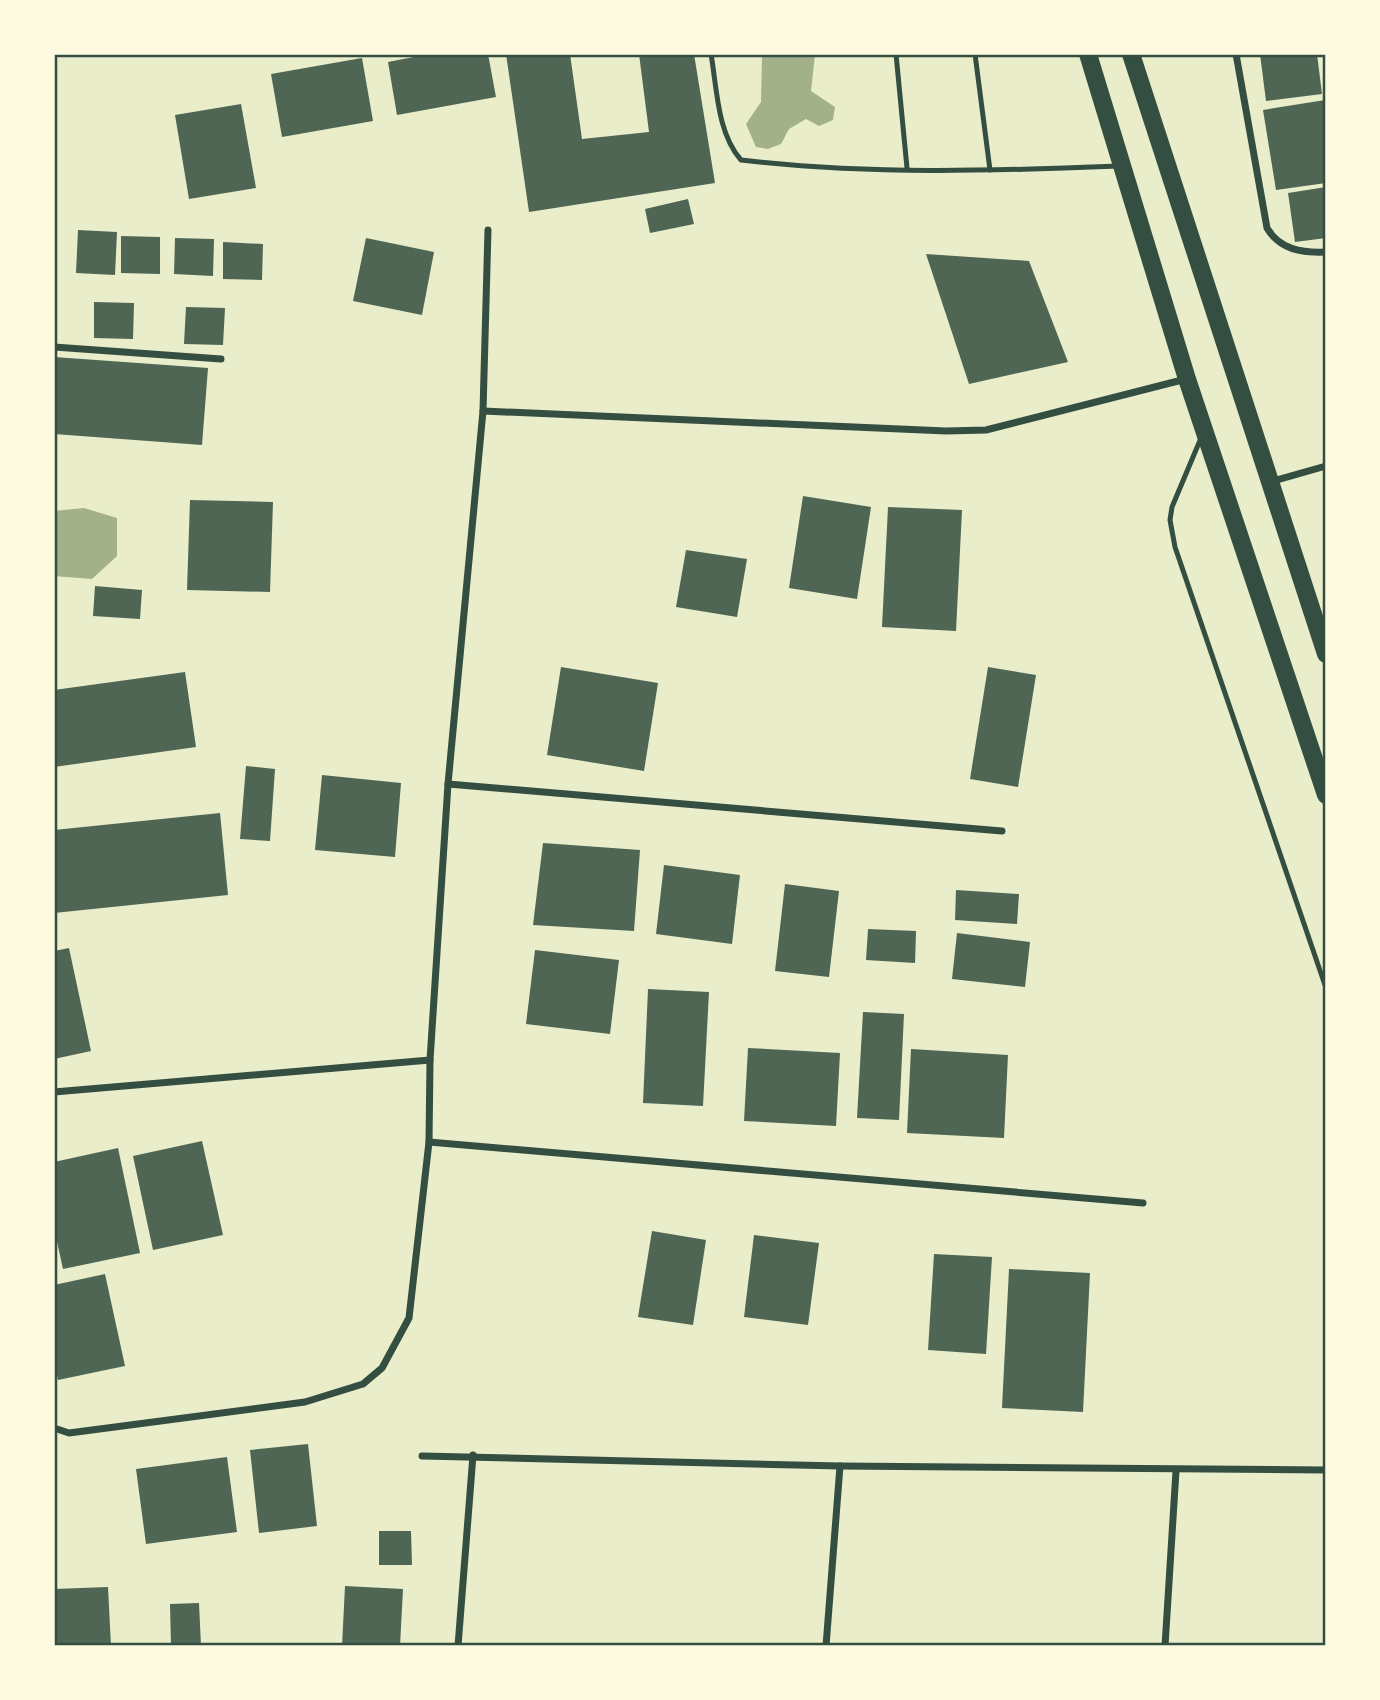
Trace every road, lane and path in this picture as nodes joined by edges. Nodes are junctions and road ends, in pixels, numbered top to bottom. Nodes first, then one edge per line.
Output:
1 (712, 54) edge
2 (896, 54) edge
3 (975, 54) edge
4 (1088, 54) edge
5 (1131, 54) edge
6 (1236, 54) edge
7 (1123, 165) junction
8 (907, 168) junction
9 (990, 170) junction
10 (488, 230) dead end
11 (1326, 251) edge
12 (54, 347) edge
13 (221, 359) dead end
14 (1187, 379) junction
15 (483, 411) junction
16 (1205, 429) junction
17 (1326, 466) edge
18 (1270, 483) junction
19 (1326, 654) edge
20 (448, 784) junction
21 (1326, 795) edge
22 (1002, 831) dead end
23 (1326, 988) edge
24 (430, 1060) junction
25 (54, 1091) edge
26 (429, 1142) junction
27 (1143, 1203) dead end
28 (54, 1428) edge
29 (473, 1455) junction
30 (422, 1456) dead end
31 (840, 1466) junction
32 (1326, 1470) edge
33 (1176, 1471) junction
34 (458, 1646) edge
35 (826, 1646) edge
36 (1165, 1646) edge

1 - 8 lane
2 - 8 lane
3 - 9 lane
4 - 7 main road
5 - 18 main road
6 - 11 street
7 - 9 lane
7 - 14 main road
8 - 9 lane
10 - 15 street
12 - 13 street
14 - 15 street
14 - 16 main road
15 - 20 street
16 - 21 main road
16 - 23 lane
17 - 18 street
18 - 19 main road
20 - 22 street
20 - 24 street
24 - 25 street
24 - 26 street
26 - 27 street
26 - 28 street
29 - 30 street
29 - 31 street
29 - 34 street
31 - 33 street
31 - 35 street
32 - 33 street
33 - 36 street

